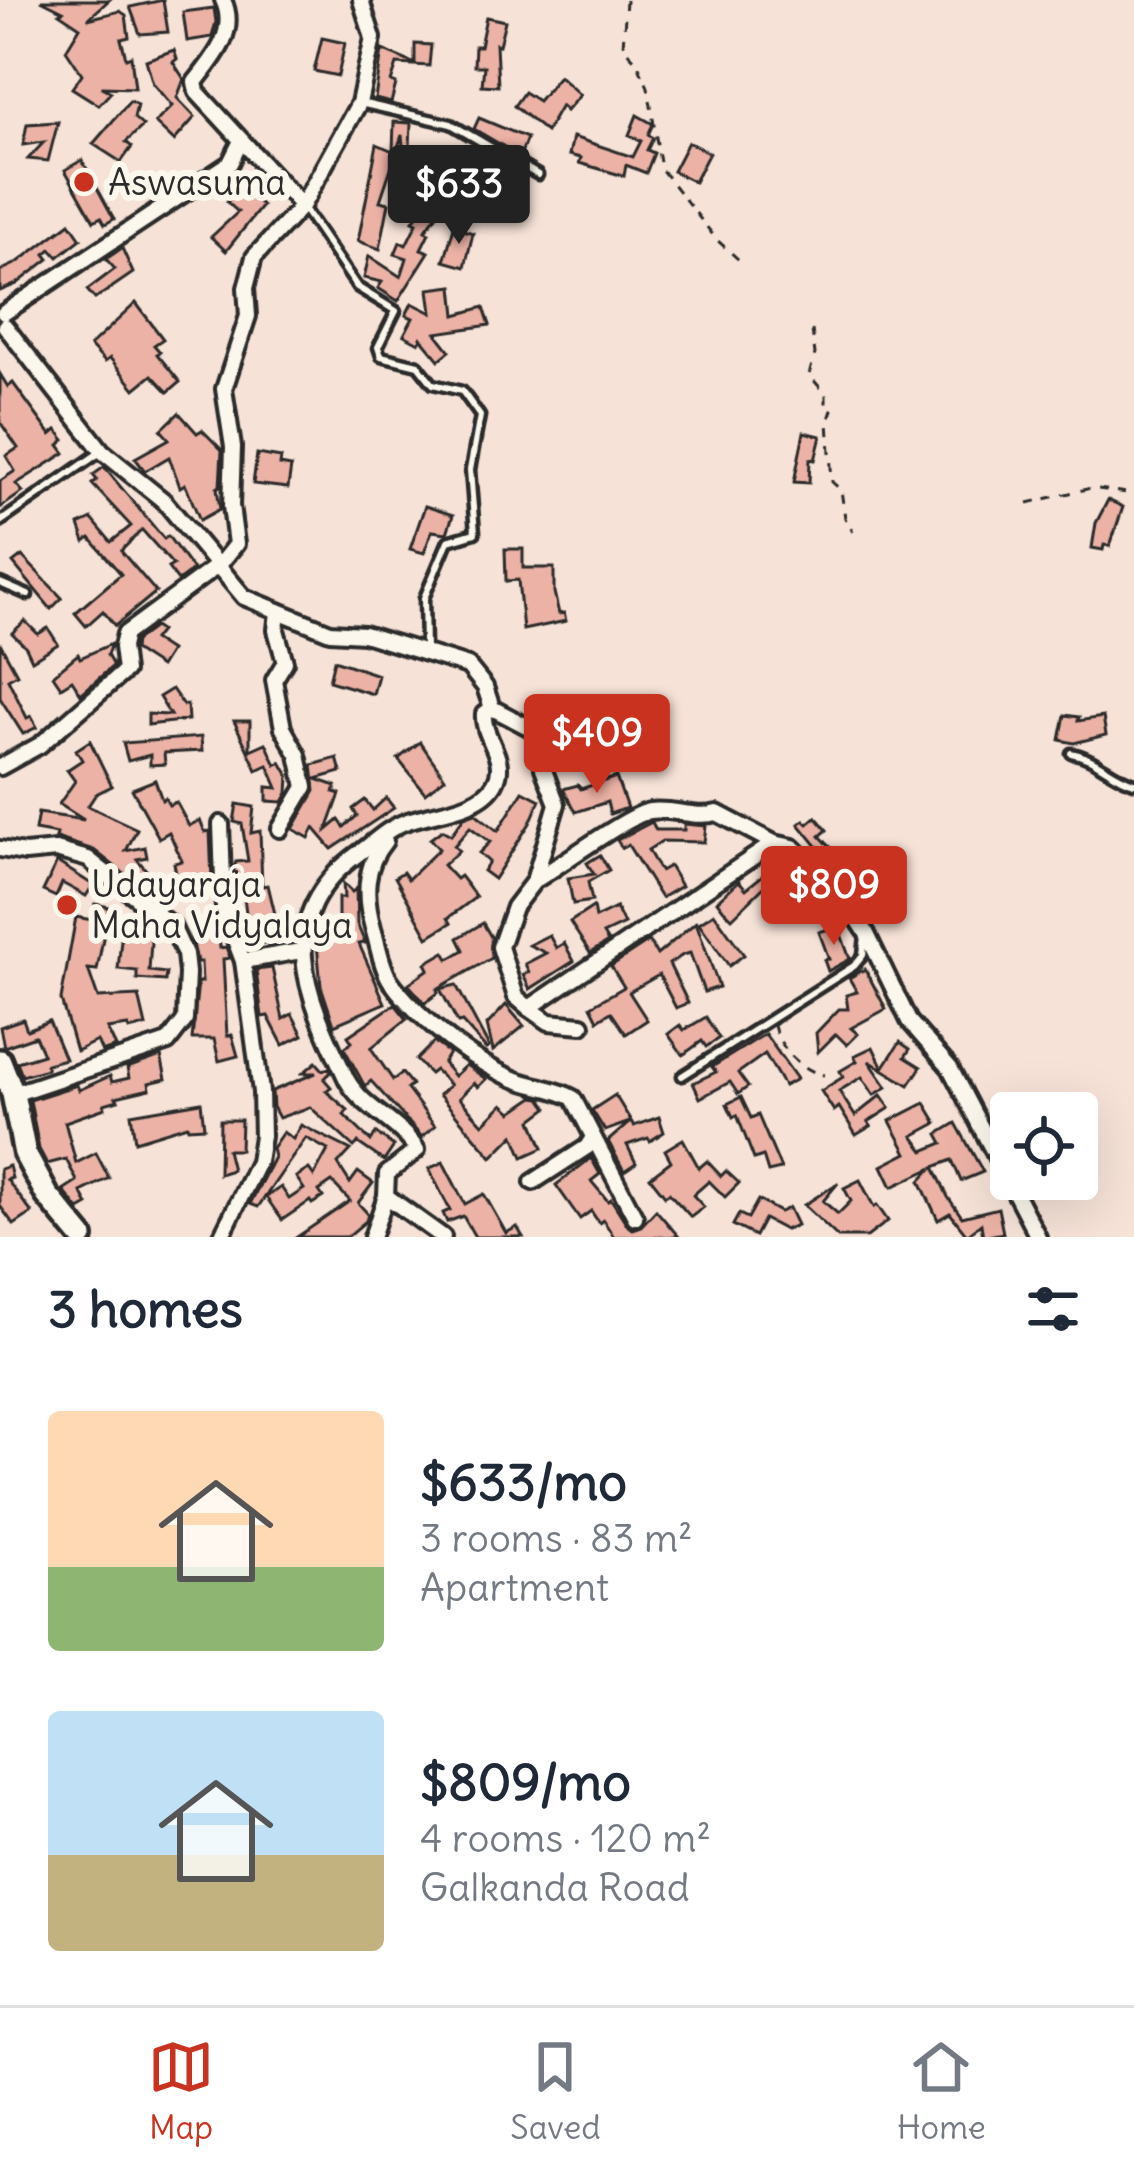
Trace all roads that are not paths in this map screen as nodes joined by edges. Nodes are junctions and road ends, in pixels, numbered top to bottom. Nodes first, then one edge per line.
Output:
1 (223, 0) edge
2 (361, 0) edge
3 (359, 103) junction
4 (240, 143) junction
5 (538, 175) dead end
6 (302, 206) junction
7 (4, 323) edge
8 (102, 451) junction
9 (0, 522) edge
10 (216, 567) junction
11 (0, 583) edge
12 (28, 596) dead end
13 (278, 611) junction
14 (425, 650) junction
15 (492, 708) junction
16 (1071, 752) dead end
17 (0, 767) edge
18 (1134, 783) edge
19 (400, 823) junction
20 (220, 824) dead end
21 (280, 829) dead end
22 (774, 843) junction
23 (0, 849) edge
24 (534, 881) junction
25 (866, 932) junction
26 (302, 951) junction
27 (243, 961) junction
28 (529, 1008) junction
29 (582, 1024) dead end
30 (0, 1061) edge
31 (682, 1076) dead end
32 (13, 1094) junction
33 (592, 1139) junction
34 (533, 1182) dead end
35 (386, 1196) junction
36 (635, 1217) dead end
37 (82, 1237) edge
38 (221, 1237) edge
39 (372, 1237) edge
40 (443, 1237) edge
41 (1038, 1237) edge

1 - 4 street
2 - 3 street
3 - 5 lane
3 - 6 street
4 - 6 street
4 - 7 street
6 - 10 street
6 - 14 lane
7 - 8 street
8 - 9 lane
8 - 10 street
10 - 13 street
10 - 17 street
11 - 12 lane
13 - 14 street
13 - 21 street
14 - 15 street
15 - 19 street
15 - 24 street
16 - 18 lane
19 - 26 street
19 - 33 street
20 - 27 street
22 - 24 street
22 - 25 street
22 - 28 street
23 - 32 street
24 - 28 street
25 - 31 lane
25 - 41 street
26 - 27 street
26 - 35 street
27 - 38 street
28 - 29 street
30 - 32 main road
32 - 37 main road
33 - 34 street
33 - 36 street
35 - 39 street
35 - 40 street

